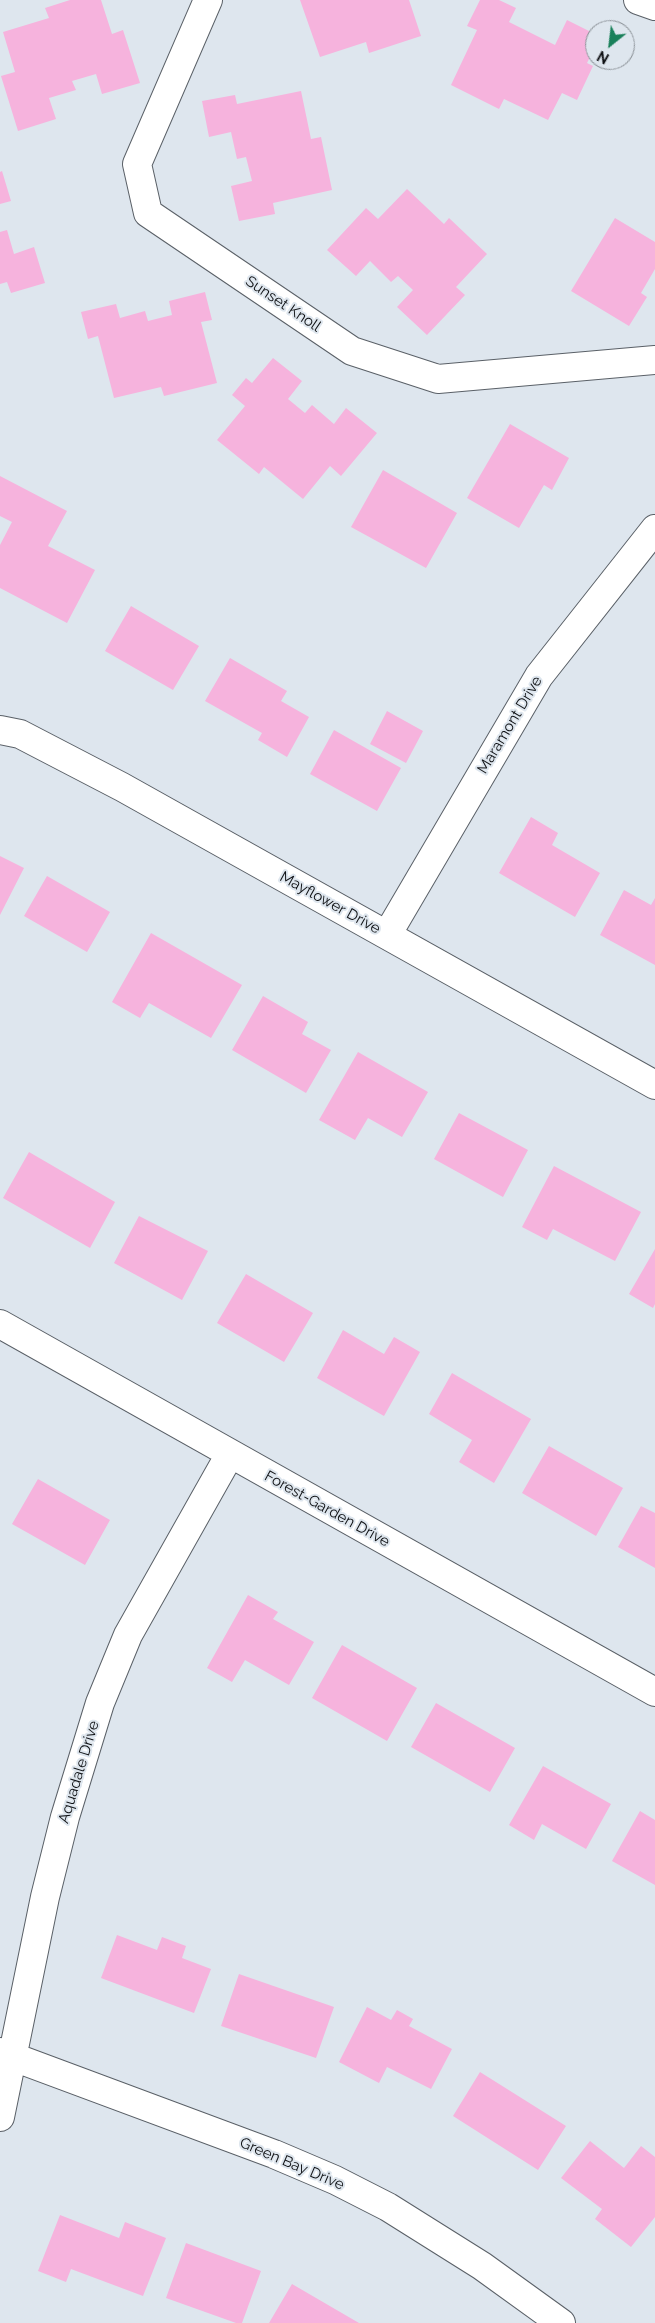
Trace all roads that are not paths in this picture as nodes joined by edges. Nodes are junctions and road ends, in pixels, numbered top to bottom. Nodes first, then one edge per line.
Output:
1 (208, 0) edge
2 (638, 0) edge
3 (655, 6) edge
4 (655, 360) edge
5 (655, 529) edge
6 (0, 730) edge
7 (387, 935) junction
8 (655, 1085) edge
9 (0, 1324) edge
10 (230, 1454) junction
11 (655, 1692) edge
12 (6, 2055) edge
13 (0, 2116) edge
14 (561, 2323) edge

1 - 4 street, Sunset Knoll
2 - 3 street
5 - 7 street, Maramont Drive
6 - 7 street, Mayflower Drive
7 - 8 street, Mayflower Drive
9 - 10 street, Forest-Garden Drive
10 - 11 street, Forest-Garden Drive
10 - 12 street, Aquadale Drive
12 - 13 street, Aquadale Drive
12 - 14 street, Green Bay Drive

